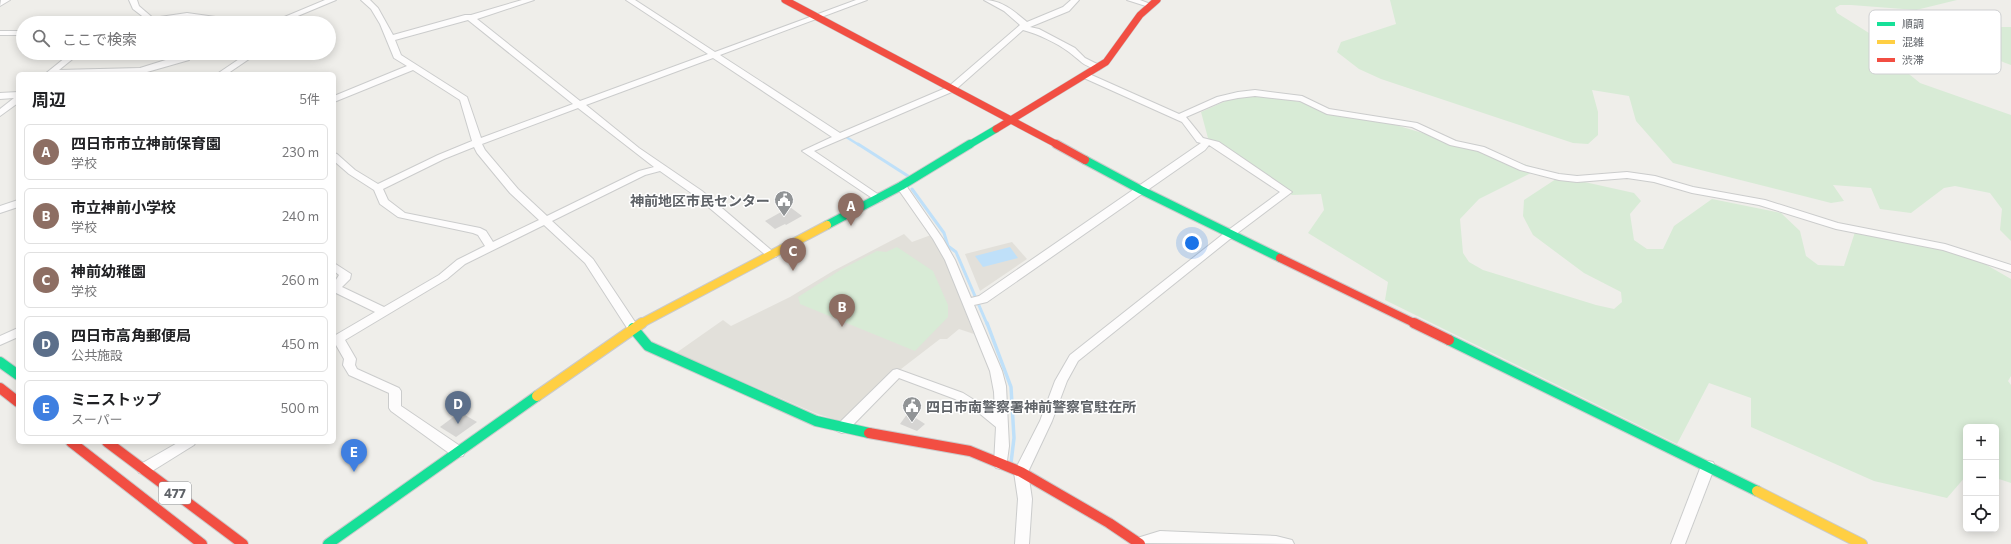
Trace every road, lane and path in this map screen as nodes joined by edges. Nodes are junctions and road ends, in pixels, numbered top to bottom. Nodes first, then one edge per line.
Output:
1 (6, 0) edge
2 (133, 0) edge
3 (332, 0) edge
4 (364, 0) edge
5 (530, 0) edge
6 (630, 0) edge
7 (786, 0) edge
8 (863, 0) edge
9 (988, 0) edge
10 (1074, 0) edge
11 (1131, 0) edge
12 (1157, 0) edge
13 (0, 4) edge
14 (1148, 5) junction
15 (148, 16) edge
16 (179, 16) edge
17 (193, 16) edge
18 (293, 16) edge
19 (818, 17) junction
20 (471, 18) junction
21 (1024, 26) junction
22 (0, 33) edge
23 (16, 33) edge
24 (389, 39) junction
25 (715, 55) junction
26 (67, 60) edge
27 (179, 60) edge
28 (243, 60) edge
29 (413, 67) junction
30 (1100, 67) junction
31 (51, 72) edge
32 (95, 72) edge
33 (224, 72) edge
34 (1087, 76) junction
35 (951, 89) junction
36 (16, 95) edge
37 (0, 96) edge
38 (336, 98) edge
39 (16, 101) edge
40 (579, 105) junction
41 (0, 113) edge
42 (1179, 117) junction
43 (1011, 121) junction
44 (842, 136) junction
45 (478, 142) junction
46 (1206, 143) junction
47 (336, 158) edge
48 (660, 168) junction
49 (901, 186) junction
50 (378, 188) junction
51 (1141, 190) junction
52 (878, 199) junction
53 (16, 204) edge
54 (0, 210) edge
55 (545, 220) junction
56 (1231, 233) junction
57 (491, 246) junction
58 (772, 255) junction
59 (336, 267) edge
60 (2011, 269) edge
61 (336, 287) edge
62 (336, 287) edge
63 (970, 302) junction
64 (384, 311) junction
65 (633, 328) junction
66 (16, 333) edge
67 (0, 340) edge
68 (336, 341) edge
69 (0, 362) edge
70 (16, 374) edge
71 (0, 388) edge
72 (16, 400) edge
73 (1002, 425) junction
74 (842, 428) junction
75 (74, 444) edge
76 (110, 444) edge
77 (186, 444) edge
78 (458, 452) junction
79 (1708, 466) junction
80 (1011, 468) junction
81 (144, 469) junction
82 (202, 544) edge
83 (243, 544) edge
84 (328, 544) edge
85 (1022, 544) edge
86 (1140, 544) edge
87 (1287, 544) edge
88 (1678, 544) edge
89 (1862, 544) edge

1 - 13 street
2 - 15 street
3 - 18 street
4 - 24 street
5 - 20 street
6 - 25 street
7 - 19 main road
8 - 19 street
9 - 21 street
10 - 21 street
11 - 14 street
12 - 14 main road
14 - 30 main road
16 - 17 street
19 - 25 street
19 - 35 main road
20 - 24 street
20 - 40 street
21 - 30 street
21 - 35 street
22 - 23 street
24 - 29 street
25 - 40 street
25 - 44 street
26 - 31 street
27 - 32 street
28 - 33 street
29 - 38 street
29 - 45 street
30 - 34 main road
34 - 42 street
34 - 43 main road
35 - 43 main road
35 - 44 street
36 - 37 street
39 - 41 street
40 - 45 street
40 - 48 street
42 - 46 street
42 - 60 street
43 - 49 main road
43 - 51 main road
44 - 52 street
45 - 50 street
45 - 55 street
46 - 51 street
46 - 56 street
47 - 50 street
48 - 55 street
48 - 58 street
49 - 52 main road
49 - 63 street
50 - 57 street
51 - 56 main road
51 - 63 street
52 - 58 main road
53 - 54 street
55 - 57 street
55 - 65 street
56 - 79 main road
56 - 80 street
57 - 64 street
58 - 65 main road
59 - 62 street
61 - 64 street
63 - 73 street
64 - 68 street
65 - 74 main road
65 - 78 main road
66 - 67 street
68 - 78 street
69 - 70 main road
71 - 72 main road
73 - 74 street
73 - 80 street
74 - 80 main road
75 - 82 main road, 477
76 - 81 main road, 477
77 - 81 street
78 - 84 main road
79 - 88 street
79 - 89 main road
80 - 85 street
80 - 86 main road
81 - 83 main road, 477
86 - 87 street

